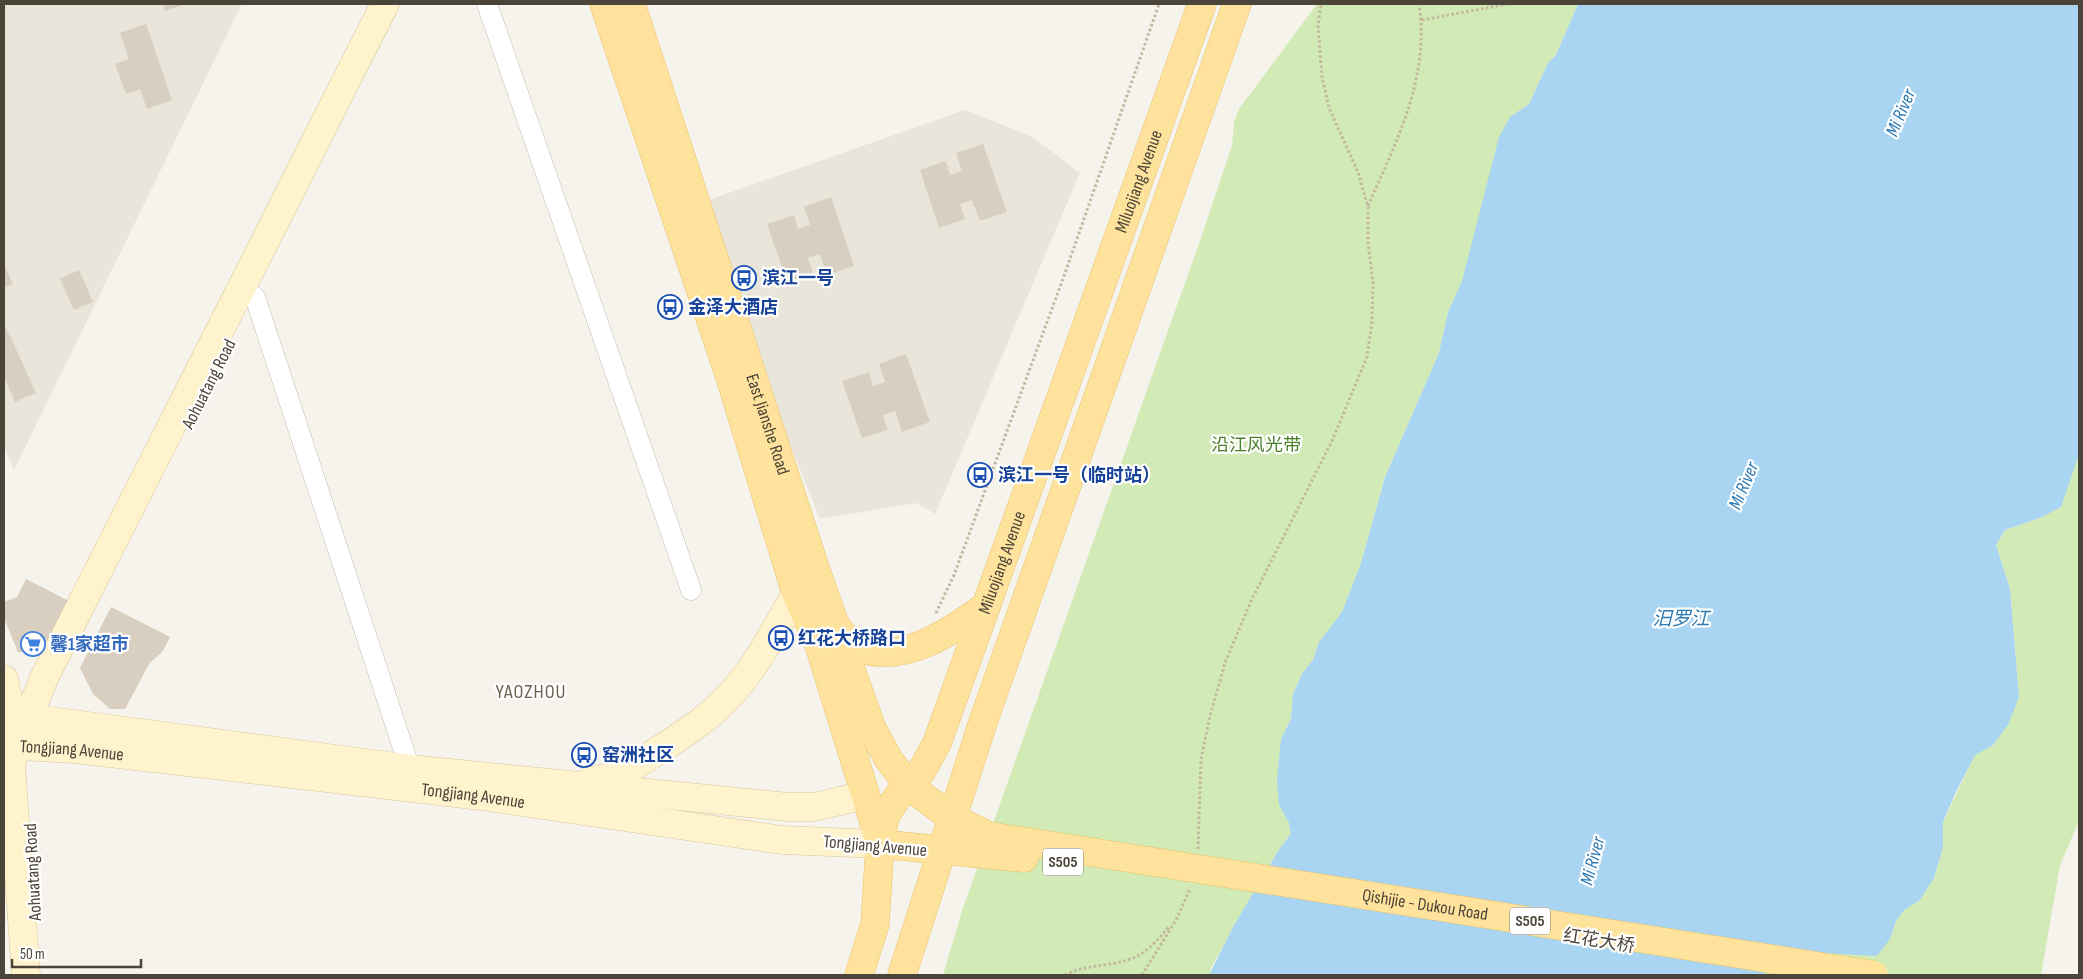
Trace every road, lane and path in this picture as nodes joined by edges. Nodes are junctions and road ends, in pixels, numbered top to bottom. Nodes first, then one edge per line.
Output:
1 (385, 4) edge
2 (400, 4) edge
3 (487, 4) edge
4 (604, 4) edge
5 (631, 4) edge
6 (1159, 4) edge
7 (1202, 4) edge
8 (1237, 4) edge
9 (1322, 4) edge
10 (1419, 4) edge
11 (1508, 4) edge
12 (1422, 20) junction
13 (1368, 206) junction
14 (255, 297) junction
15 (691, 590) dead end
16 (796, 593) junction
17 (986, 606) junction
18 (935, 615) dead end
19 (835, 625) junction
20 (4, 670) edge
21 (45, 676) junction
22 (4, 679) edge
23 (18, 739) edge
24 (409, 778) junction
25 (569, 785) junction
26 (909, 786) junction
27 (865, 795) junction
28 (952, 818) junction
29 (880, 844) junction
30 (942, 852) junction
31 (1190, 868) junction
32 (1176, 920) junction
33 (26, 975) edge
34 (38, 975) edge
35 (859, 975) edge
36 (902, 975) edge
37 (1065, 975) edge
38 (1142, 975) edge
39 (1806, 975) edge
40 (1874, 975) edge

1 - 21 street
2 - 14 street, Aohuatang Road
3 - 15 street
4 - 16 main road, East Jianshe Road
5 - 19 main road, East Jianshe Road
6 - 18 path
7 - 17 main road, Miluojiang Avenue
8 - 28 main road, Miluojiang Avenue
9 - 13 path
10 - 12 path
11 - 12 path
12 - 13 path
13 - 31 path
14 - 23 street, Aohuatang Road
14 - 24 street
16 - 25 street
16 - 27 main road, East Jianshe Road
17 - 19 main road
17 - 26 main road, Miluojiang Avenue
19 - 26 main road, East Jianshe Road
20 - 21 street
21 - 23 street
22 - 23 street
23 - 24 street, Tongjiang Avenue
23 - 33 street
23 - 34 street, Aohuatang Road
24 - 25 street, Tongjiang Avenue
24 - 29 street, Tongjiang Avenue
25 - 27 street, Tongjiang Avenue
26 - 27 main road, Tongjiang Avenue
26 - 28 main road, East Jianshe Road
26 - 29 main road, Miluojiang Avenue
27 - 29 main road, East Jianshe Road
28 - 30 main road, Miluojiang Avenue
28 - 31 main road, S505
29 - 30 main road, Tongjiang Avenue / S505
29 - 35 main road, Miluojiang Avenue
30 - 31 main road, S505
30 - 36 main road, Miluojiang Avenue
31 - 32 path
31 - 39 main road, 红花大桥 / S505
31 - 40 main road, Qishijie - Dukou Road / S505, bridge
32 - 37 path
32 - 38 path

